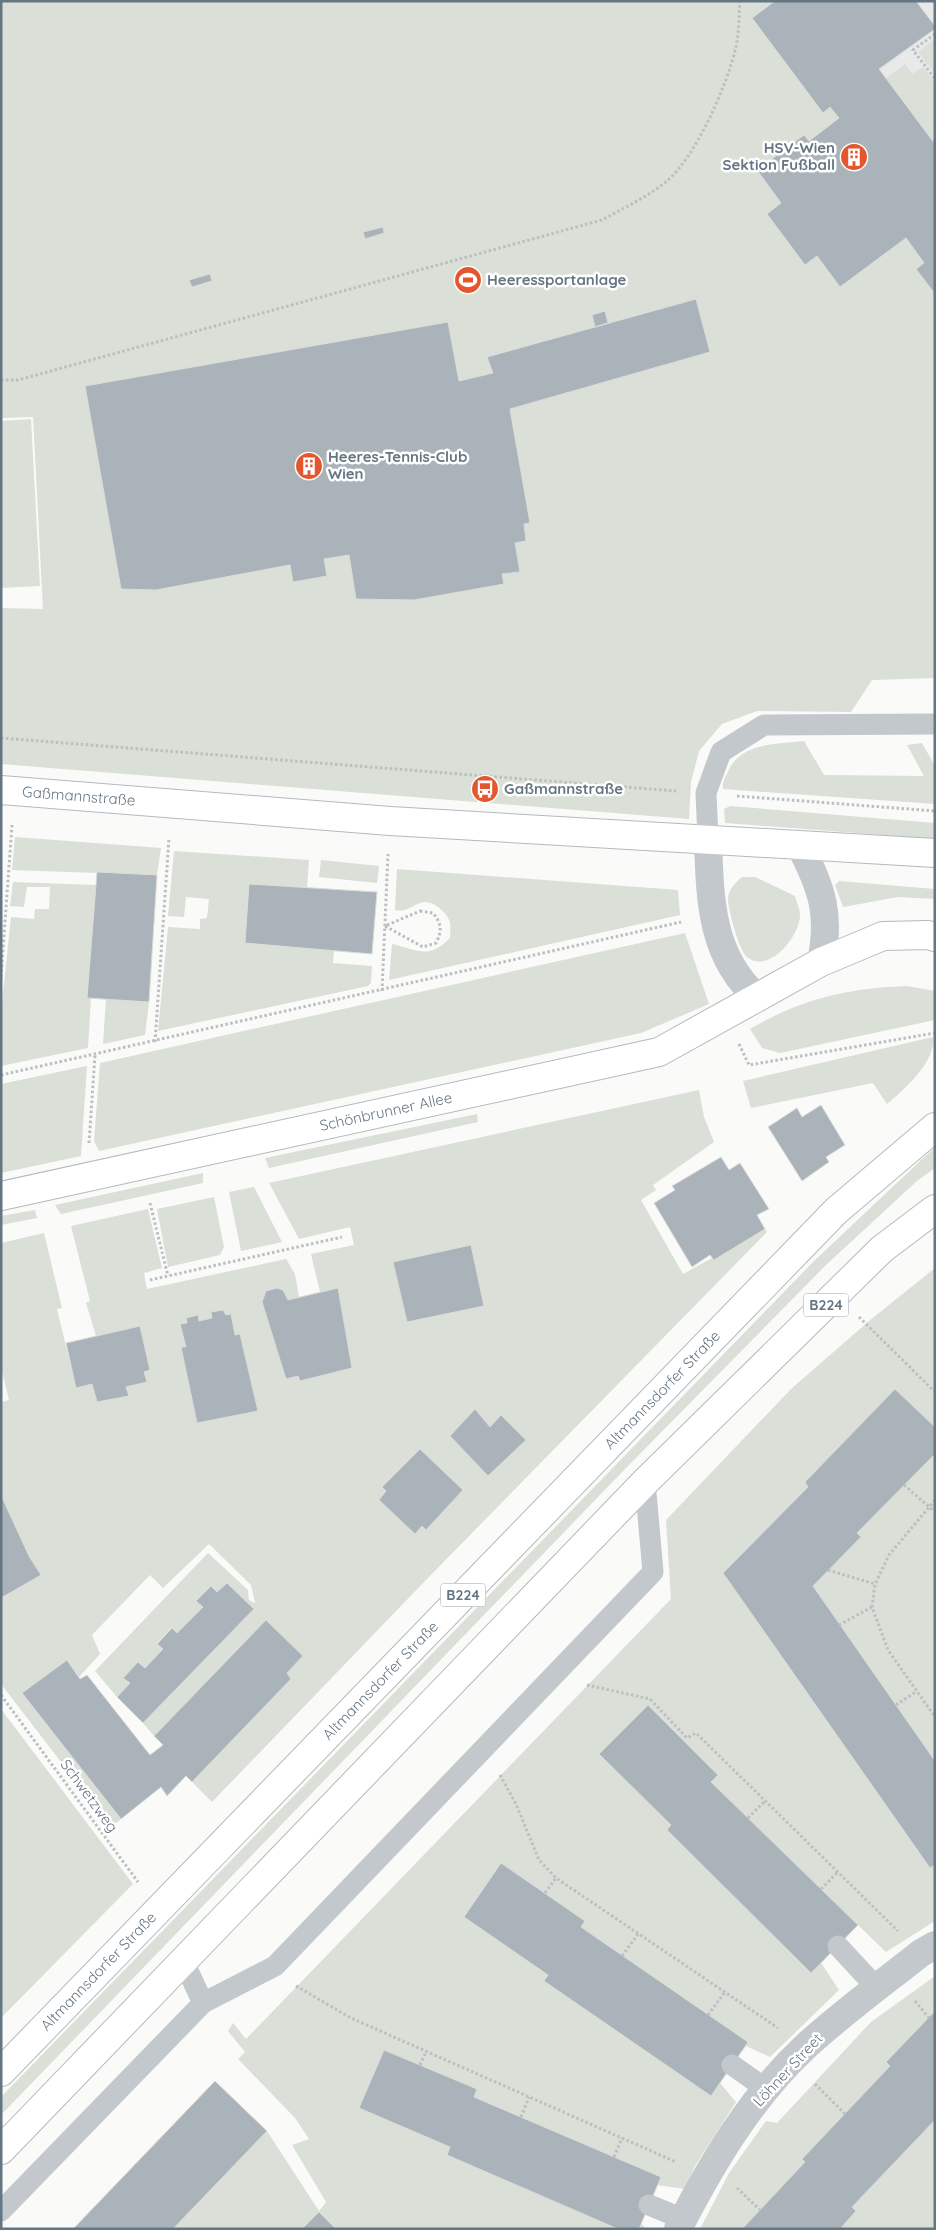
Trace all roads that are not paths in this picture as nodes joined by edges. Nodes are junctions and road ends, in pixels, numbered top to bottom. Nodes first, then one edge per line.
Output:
1 (935, 724) edge
2 (8, 790) edge
3 (708, 840) junction
4 (800, 846) junction
5 (935, 853) edge
6 (935, 937) edge
7 (821, 962) junction
8 (758, 998) junction
9 (935, 1127) edge
10 (1, 1196) edge
11 (935, 1209) edge
12 (645, 1482) junction
13 (838, 1946) dead end
14 (928, 1949) edge
15 (183, 1960) junction
16 (877, 1988) junction
17 (203, 2003) junction
18 (732, 2065) dead end
19 (1, 2072) edge
20 (766, 2089) junction
21 (1, 2150) edge
22 (649, 2204) dead end
23 (1, 2211) edge
24 (681, 2224) edge

1 - 3 lane
2 - 3 main road, Gaßmannstraße
3 - 4 main road, Gaßmannstraße
3 - 8 street
4 - 5 main road, Gaßmannstraße
4 - 7 street
6 - 7 main road, Schönbrunner Allee
7 - 8 main road, Schönbrunner Allee
8 - 10 main road, Schönbrunner Allee
9 - 19 main road, Altmannsdorfer Straße / B224
11 - 12 main road, B224
12 - 15 main road, B224
12 - 17 lane
13 - 16 lane
14 - 16 street, Löhner Street
15 - 17 lane
15 - 21 main road, B224
16 - 20 street, Löhner Street
17 - 23 lane
18 - 20 lane
20 - 24 street, Löhner Street
22 - 24 lane

